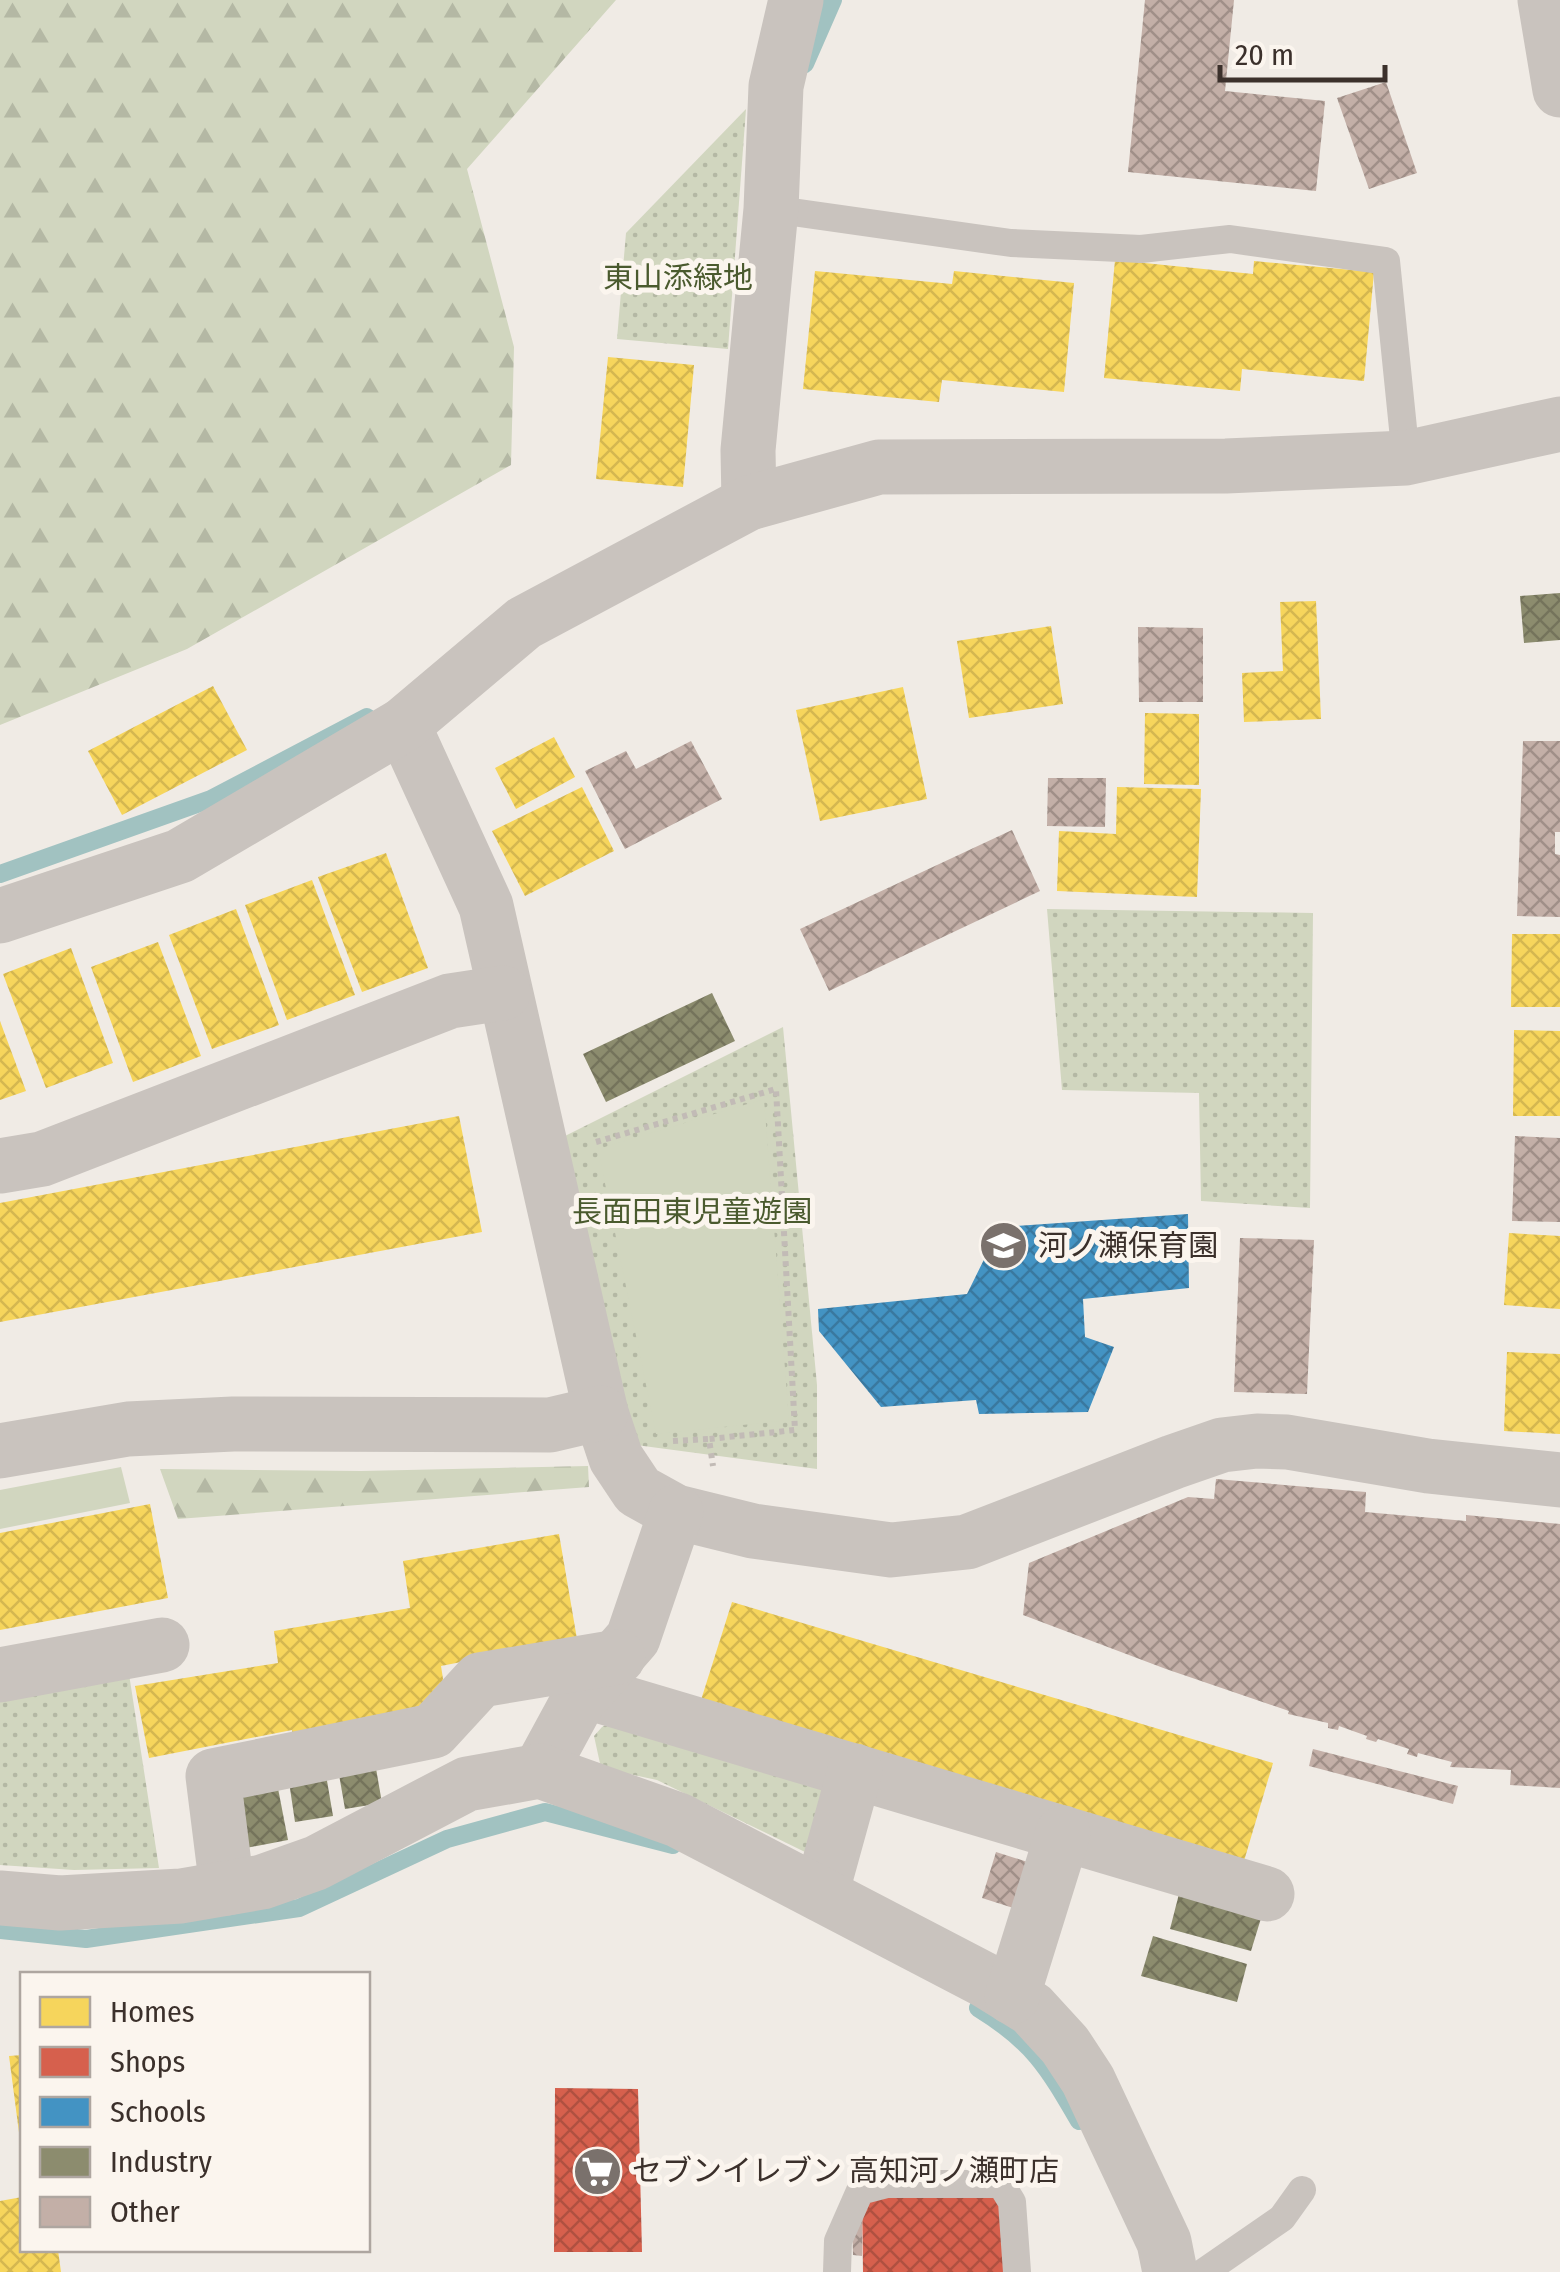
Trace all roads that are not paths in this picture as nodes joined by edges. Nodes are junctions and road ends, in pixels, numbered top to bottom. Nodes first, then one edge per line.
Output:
1 (796, 0) edge
2 (1544, 0) edge
3 (1560, 90) edge
4 (771, 208) junction
5 (1560, 424) edge
6 (1406, 458) junction
7 (749, 503) junction
8 (404, 725) junction
9 (0, 916) edge
10 (504, 993) junction
11 (0, 1166) edge
12 (601, 1413) junction
13 (0, 1451) edge
14 (1560, 1480) edge
15 (695, 1517) junction
16 (162, 1645) dead end
17 (603, 1674) junction
18 (0, 1676) edge
19 (540, 1771) junction
20 (855, 1771) junction
21 (1063, 1834) junction
22 (227, 1888) junction
23 (821, 1894) junction
24 (1267, 1894) dead end
25 (0, 1898) edge
26 (1012, 1997) junction
27 (1302, 2190) dead end
28 (837, 2272) edge
29 (1017, 2272) edge
30 (1170, 2272) edge
31 (1204, 2272) edge

1 - 4 street
2 - 3 street
4 - 6 lane
4 - 7 street
5 - 6 street
6 - 7 street
7 - 8 street
8 - 9 street
8 - 10 street
10 - 11 street
10 - 12 street
12 - 13 street
12 - 15 street
14 - 15 street
15 - 17 street
16 - 18 street
17 - 19 street
17 - 20 street
17 - 22 street
19 - 22 street
19 - 23 street
20 - 21 street
20 - 23 street
21 - 24 street
21 - 26 street
22 - 25 street
23 - 26 street
26 - 30 street
27 - 31 lane
28 - 29 lane

